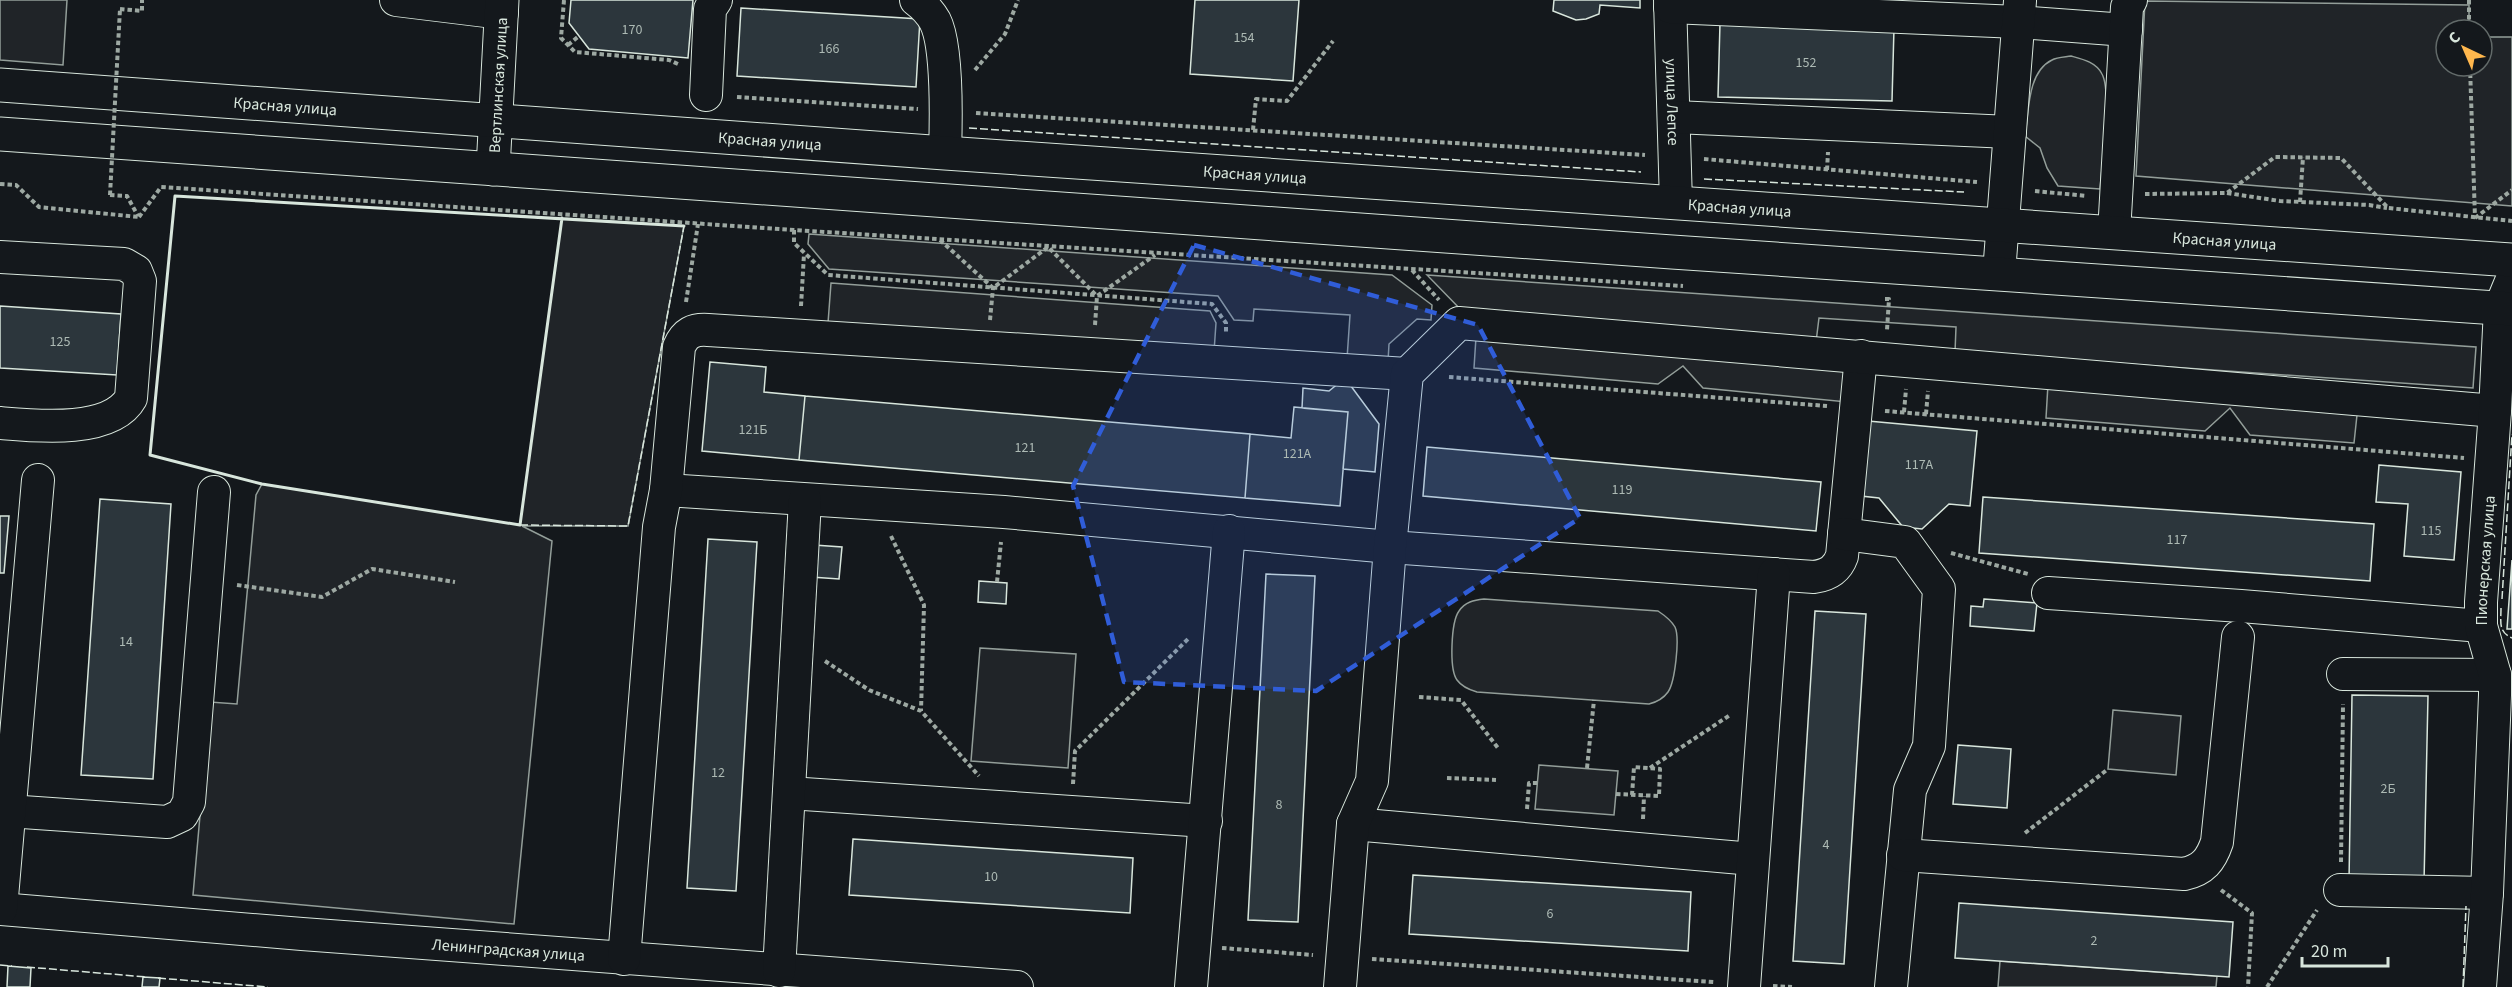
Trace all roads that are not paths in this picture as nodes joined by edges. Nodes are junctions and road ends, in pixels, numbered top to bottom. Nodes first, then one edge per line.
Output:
1 (396, 0) edge
2 (716, 0) edge
3 (916, 0) edge
4 (1670, 4) edge
5 (502, 7) edge
6 (2019, 11) edge
7 (2128, 15) edge
8 (0, 85) edge
9 (706, 95) road end
10 (1675, 117) junction
11 (495, 120) junction
12 (2010, 132) junction
13 (0, 134) edge
14 (945, 153) junction
15 (493, 169) junction
16 (1676, 203) junction
17 (2002, 224) junction
18 (2114, 233) junction
19 (0, 257) edge
20 (2512, 260) edge
21 (1999, 273) junction
22 (2508, 299) edge
23 (1861, 356) junction
24 (1407, 374) junction
25 (2495, 411) junction
26 (0, 423) edge
27 (38, 480) dead end
28 (666, 490) junction
29 (214, 492) dead end
30 (805, 500) junction
31 (1229, 531) junction
32 (1844, 534) junction
33 (1390, 547) junction
34 (1774, 574) junction
35 (2048, 593) road end
36 (2481, 626) junction
37 (2238, 637) dead end
38 (2343, 674) road end
39 (2494, 675) junction
40 (789, 793) junction
41 (8, 811) junction
42 (1206, 821) junction
43 (1353, 824) junction
44 (1903, 855) junction
45 (1753, 860) junction
46 (2340, 890) road end
47 (2487, 893) junction
48 (0, 909) edge
49 (624, 959) junction
50 (779, 971) junction
51 (1341, 972) edge
52 (743, 977) edge
53 (1744, 986) edge
54 (1017, 987) edge
55 (1191, 987) edge
56 (1891, 987) edge
57 (2480, 987) edge

1 - 5 street
2 - 9 street
3 - 14 street
4 - 6 street
4 - 10 street, улица Лепсе
5 - 11 main road, Вертлинская улица
6 - 7 street
6 - 12 street
7 - 18 street
8 - 11 main road, Красная улица
10 - 12 street
10 - 16 street, улица Лепсе
11 - 14 main road, Красная улица
11 - 15 main road, Вертлинская улица
12 - 17 street
13 - 15 main road
14 - 16 main road, Красная улица
15 - 21 main road
16 - 17 main road, Красная улица
17 - 18 main road, Красная улица
17 - 21 street
18 - 20 main road, Красная улица
19 - 26 street
21 - 22 main road
22 - 25 street, Пионерская улица
23 - 24 street
23 - 25 street
23 - 32 street
24 - 28 street
24 - 33 street
25 - 36 street, Пионерская улица
27 - 41 street
28 - 30 street
28 - 49 street
29 - 41 street
30 - 31 street
30 - 40 street
31 - 33 street
31 - 42 street
32 - 34 street
32 - 44 street
33 - 34 street
33 - 43 street
34 - 45 street
35 - 36 street
36 - 39 street, Пионерская улица
37 - 44 street
38 - 39 street
39 - 47 street, Пионерская улица
40 - 42 street
40 - 50 street
41 - 48 street
42 - 55 street
43 - 45 street
43 - 51 street
44 - 56 street
45 - 53 street
46 - 47 street
47 - 57 street, Пионерская улица
48 - 49 street, Ленинградская улица
49 - 52 street, Ленинградская улица
50 - 52 street, Ленинградская улица
50 - 54 street, Ленинградская улица

